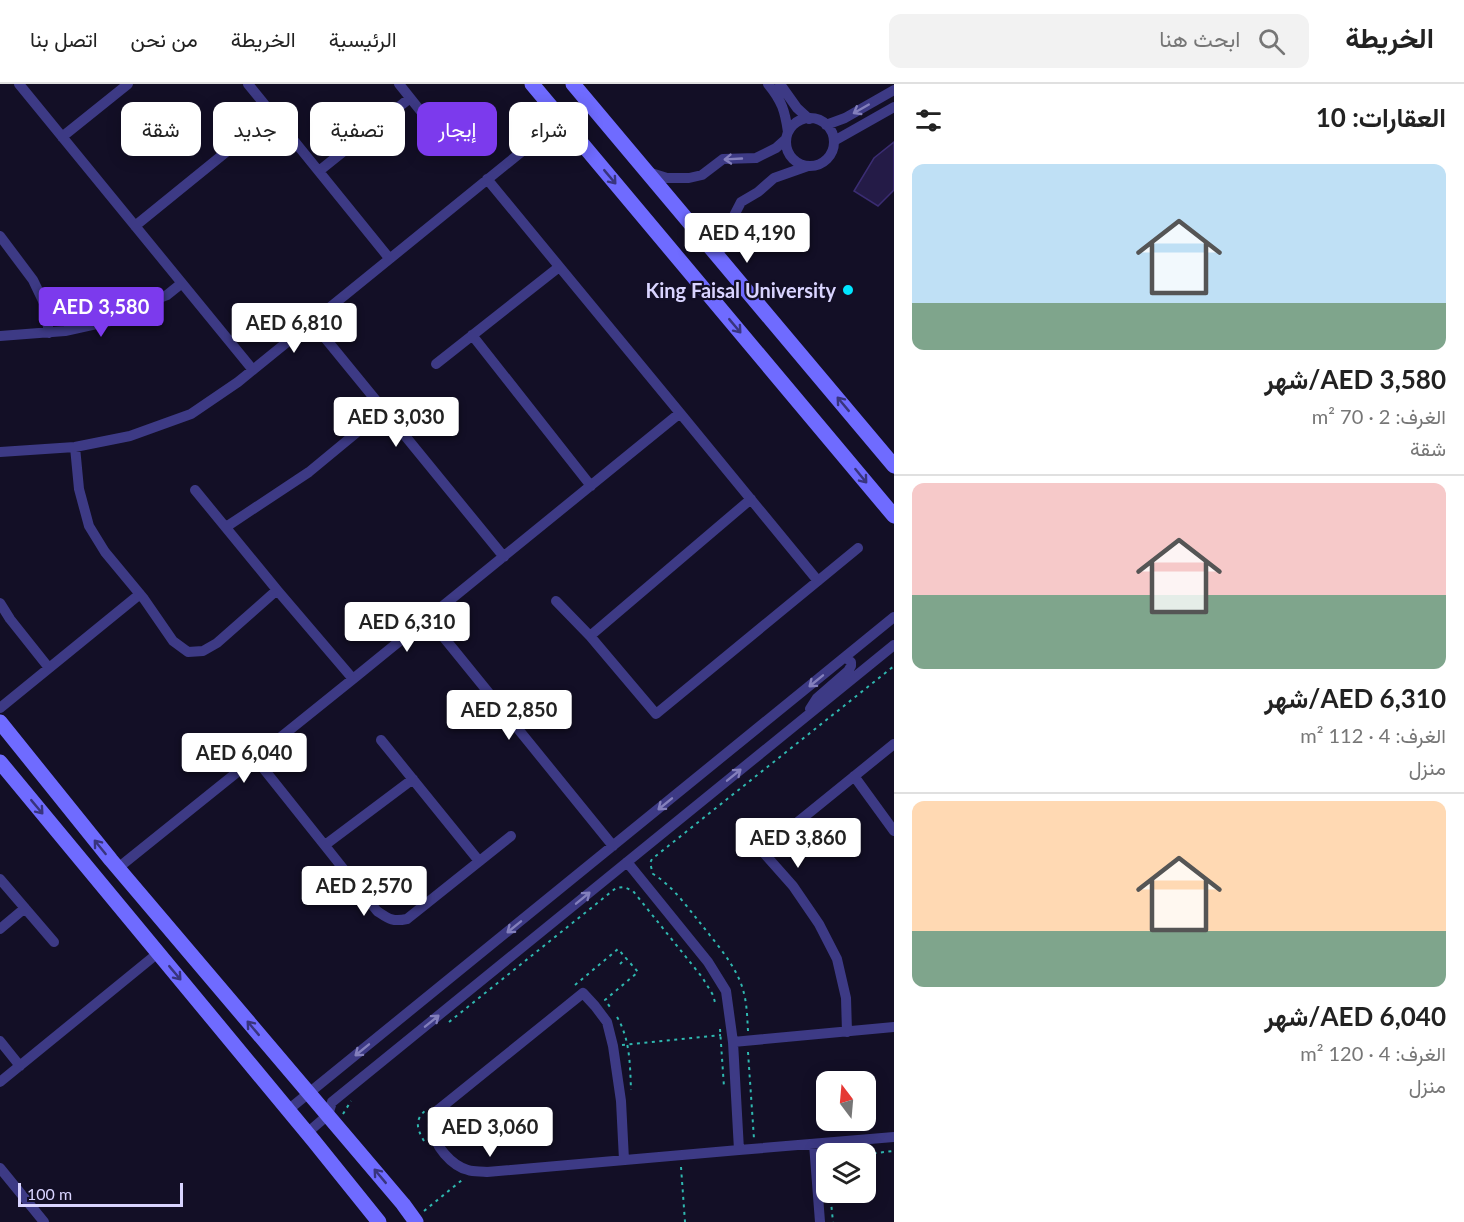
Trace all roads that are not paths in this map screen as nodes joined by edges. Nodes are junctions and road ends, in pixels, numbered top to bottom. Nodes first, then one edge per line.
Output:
1 (19, 84) edge
2 (128, 84) edge
3 (248, 84) edge
4 (399, 84) edge
5 (532, 84) edge
6 (573, 84) edge
7 (768, 84) edge
8 (780, 84) edge
9 (894, 90) edge
10 (542, 96) junction
11 (410, 98) junction
12 (263, 102) edge
13 (543, 102) edge
14 (417, 107) edge
15 (894, 107) edge
16 (809, 118) junction
17 (826, 125) junction
18 (787, 136) junction
19 (62, 137) junction
20 (834, 141) junction
21 (298, 145) edge
22 (590, 154) joint
23 (221, 156) edge
24 (516, 156) edge
25 (808, 166) junction
26 (319, 171) junction
27 (647, 172) junction
28 (487, 179) junction
29 (135, 226) junction
30 (0, 236) edge
31 (719, 257) junction
32 (389, 258) junction
33 (559, 267) junction
34 (182, 283) junction
35 (312, 322) junction
36 (49, 333) junction
37 (472, 335) junction
38 (0, 336) edge
39 (436, 364) dead end
40 (253, 370) junction
41 (384, 410) junction
42 (680, 413) junction
43 (75, 447) junction
44 (0, 453) edge
45 (894, 466) edge
46 (591, 486) junction
47 (195, 490) dead end
48 (751, 499) junction
49 (894, 516) edge
50 (226, 527) junction
51 (858, 548) dead end
52 (504, 556) junction
53 (818, 581) junction
54 (277, 590) junction
55 (140, 594) junction
56 (556, 600) dead end
57 (0, 603) edge
58 (894, 617) edge
59 (428, 618) junction
60 (590, 636) junction
61 (894, 645) edge
62 (845, 657) junction
63 (49, 668) junction
64 (353, 679) junction
65 (0, 708) edge
66 (806, 717) junction
67 (0, 722) edge
68 (381, 740) dead end
69 (894, 744) edge
70 (255, 758) junction
71 (0, 762) edge
72 (854, 776) junction
73 (413, 779) junction
74 (894, 831) edge
75 (511, 836) dead end
76 (325, 845) junction
77 (613, 846) junction
78 (479, 861) junction
79 (627, 862) junction
80 (118, 868) junction
81 (0, 879) edge
82 (25, 908) junction
83 (0, 929) edge
84 (54, 942) dead end
85 (158, 953) junction
86 (894, 1027) edge
87 (847, 1032) junction
88 (733, 1038) junction
89 (0, 1041) edge
90 (20, 1066) junction
91 (0, 1082) edge
92 (309, 1093) junction
93 (288, 1110) junction
94 (328, 1115) junction
95 (307, 1133) junction
96 (894, 1137) edge
97 (814, 1144) junction
98 (739, 1150) junction
99 (624, 1160) junction
100 (0, 1168) edge
101 (418, 1219) edge
102 (44, 1222) edge
103 (379, 1222) edge
104 (820, 1222) edge

1 - 19 street
2 - 19 street
3 - 12 street
4 - 11 street
5 - 10 main road
6 - 27 main road
7 - 18 street
8 - 16 street
9 -> 17 street
10 - 13 street
10 - 22 main road
11 - 14 street
11 - 26 street
15 - 20 street
16 - 17 street
16 - 18 street
17 - 20 street
18 - 25 street
18 -> 27 street
19 - 29 street
20 - 25 street
21 - 26 street
22 -> 49 main road
23 - 29 street
24 - 28 street
25 - 31 street
26 - 32 street
27 - 31 main road
28 - 32 street
28 - 33 street
29 - 34 street
30 - 36 street
45 -> 31 main road
32 - 35 street
33 - 37 street
33 - 42 street
34 - 36 street
34 - 40 street
35 - 40 street
35 - 41 street
36 - 38 street
37 - 39 street
37 - 46 street
40 - 43 street
41 - 50 street
41 - 52 street
42 - 46 street
42 - 48 street
43 - 44 street
43 - 55 street
46 - 52 street
47 - 50 street
48 - 53 street
48 - 60 street
50 - 54 street
51 - 53 street
52 - 59 street
53 - 60 street
54 - 55 street
54 - 64 street
55 - 63 street
56 - 60 street
57 - 63 street
58 - 62 street
59 - 64 street
59 - 77 street
61 - 66 street
62 - 66 street
62 -> 77 street
63 - 65 street
64 - 70 street
79 -> 66 street
80 -> 67 main road
68 - 73 street
69 - 72 street
70 - 76 street
70 - 80 street
71 -> 85 main road
72 - 74 street
72 - 87 street
73 - 76 street
73 - 78 street
75 - 78 street
76 - 78 street
77 -> 92 street
79 - 88 street
94 -> 79 street
92 -> 80 main road
81 - 82 street
82 - 83 street
82 - 84 street
85 - 90 street
85 -> 93 main road
86 - 87 street
87 - 88 street
88 - 98 street
89 - 90 street
90 - 91 street
92 - 93 street
92 - 94 main road
93 - 95 main road
94 - 95 street
101 -> 94 main road
95 - 103 main road
96 - 97 street
97 - 98 street
97 - 104 street
98 - 99 street
99 - 99 street
100 - 102 street

